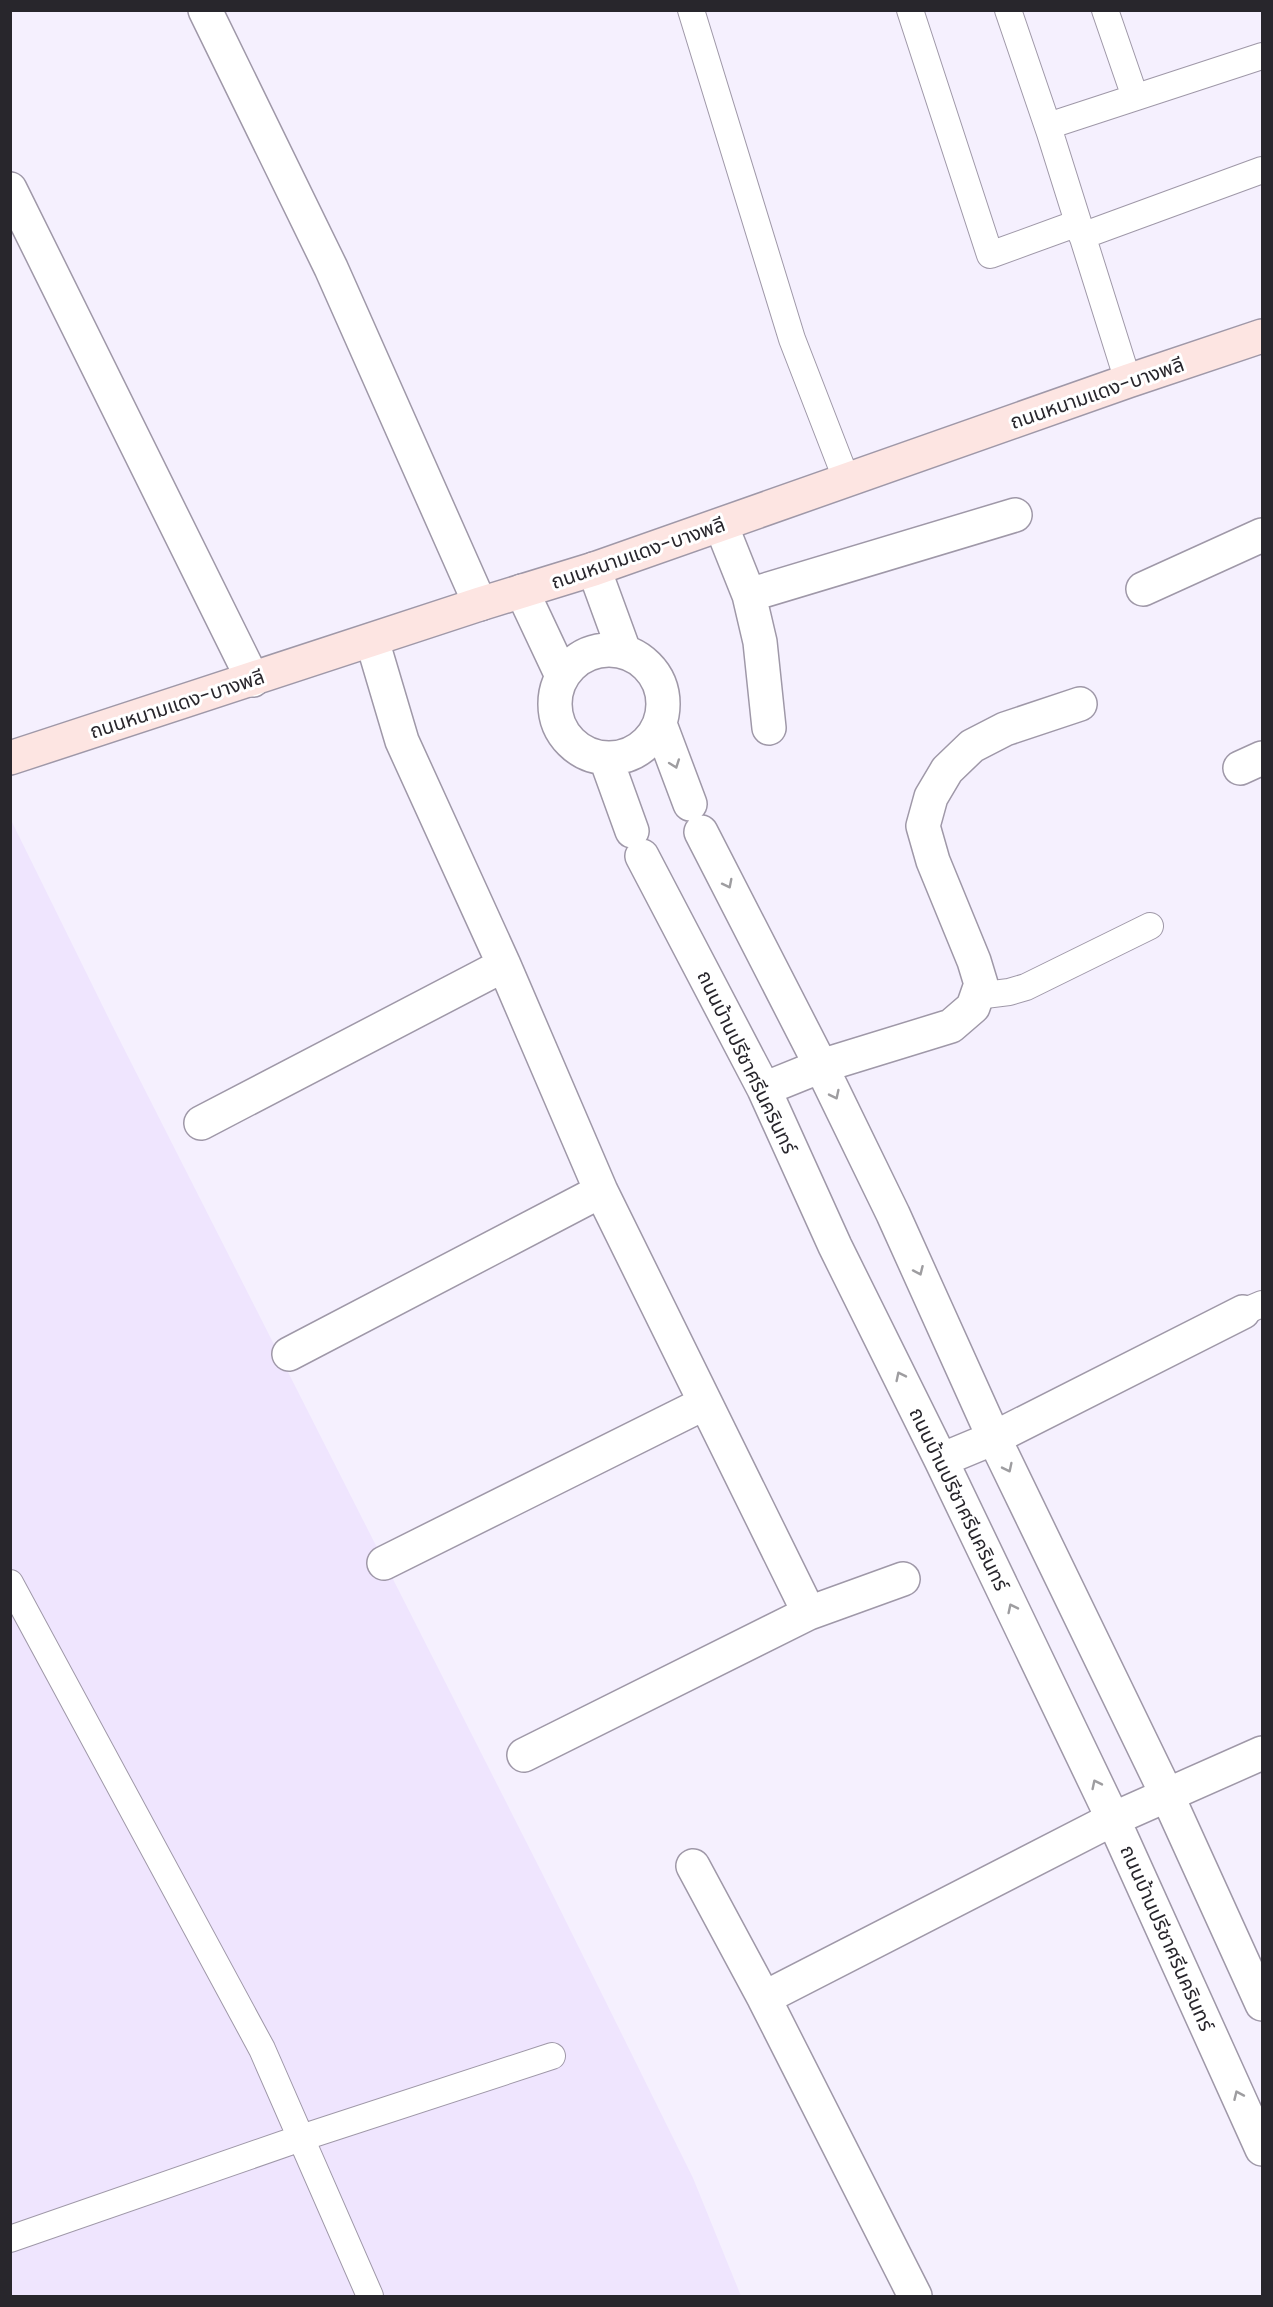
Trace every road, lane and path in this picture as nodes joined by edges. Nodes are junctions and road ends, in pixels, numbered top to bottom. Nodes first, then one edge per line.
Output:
1 (204, 10) edge
2 (691, 10) edge
3 (910, 10) edge
4 (1008, 10) edge
5 (1106, 10) edge
6 (1263, 56) edge
7 (1135, 97) junction
8 (1048, 126) junction
9 (1263, 170) edge
10 (10, 189) edge
11 (1080, 229) junction
12 (1263, 336) edge
13 (1128, 381) junction
14 (847, 481) junction
15 (1015, 514) dead end
16 (721, 525) junction
17 (1263, 535) edge
18 (594, 569) junction
19 (1143, 589) dead end
20 (522, 591) junction
21 (749, 595) junction
22 (480, 604) junction
23 (372, 640) junction
24 (624, 651) junction
25 (562, 676) junction
26 (253, 680) junction
27 (1080, 704) dead end
28 (660, 724) junction
29 (769, 728) dead end
30 (10, 758) edge
31 (606, 759) junction
32 (1150, 926) dead end
33 (504, 965) junction
34 (977, 996) junction
35 (821, 1066) junction
36 (764, 1089) junction
37 (201, 1123) dead end
38 (601, 1191) junction
39 (1253, 1308) edge
40 (289, 1354) dead end
41 (705, 1402) junction
42 (994, 1438) junction
43 (941, 1460) junction
44 (384, 1563) dead end
45 (903, 1579) dead end
46 (10, 1583) edge
47 (809, 1613) junction
48 (1263, 1753) edge
49 (524, 1755) dead end
50 (1167, 1795) junction
51 (1113, 1819) junction
52 (693, 1866) dead end
53 (764, 1998) junction
54 (1263, 2004) edge
55 (552, 2056) dead end
56 (301, 2138) junction
57 (1263, 2149) edge
58 (10, 2239) edge
59 (370, 2296) edge
60 (915, 2296) edge

1 - 22 street
2 - 14 lane
3 - 11 lane
4 - 8 lane
5 - 7 lane
6 - 7 lane
7 - 8 lane
8 - 11 lane
9 - 11 lane
10 - 26 street
11 - 13 lane
12 - 13 main road, ถนนหนามแดง-บางพลี
13 - 14 main road, ถนนหนามแดง-บางพลี
14 - 16 main road, ถนนหนามแดง-บางพลี
15 - 21 street
16 - 18 main road, ถนนหนามแดง-บางพลี
16 - 21 street
17 - 19 street
18 - 20 main road, ถนนหนามแดง-บางพลี
18 - 24 street
20 - 22 main road, ถนนหนามแดง-บางพลี
20 - 25 street
21 - 29 street
22 - 23 main road, ถนนหนามแดง-บางพลี
23 - 26 main road, ถนนหนามแดง-บางพลี
23 - 33 street
24 - 25 street
24 - 28 street
25 - 31 street
26 - 30 main road, ถนนหนามแดง-บางพลี
27 - 34 street
28 - 31 street
28 -> 35 street
31 - 36 street, ถนนบ้านปรีชาศรีนครินทร์
32 - 34 lane
33 - 37 street
33 - 38 street
34 - 35 street
35 - 36 street
35 -> 42 street
43 -> 36 street, ถนนบ้านปรีชาศรีนครินทร์
38 - 40 street
38 - 41 street
39 - 42 street
41 - 44 street
41 - 47 street
42 - 43 street
42 -> 50 street
51 -> 43 street, ถนนบ้านปรีชาศรีนครินทร์
45 - 47 street
46 - 56 lane
47 - 49 street
48 - 50 street
50 - 51 street
50 - 54 street
51 - 53 street
57 -> 51 street, ถนนบ้านปรีชาศรีนครินทร์
52 - 53 street
53 - 60 street
55 - 56 lane
56 - 58 lane
56 - 59 lane

